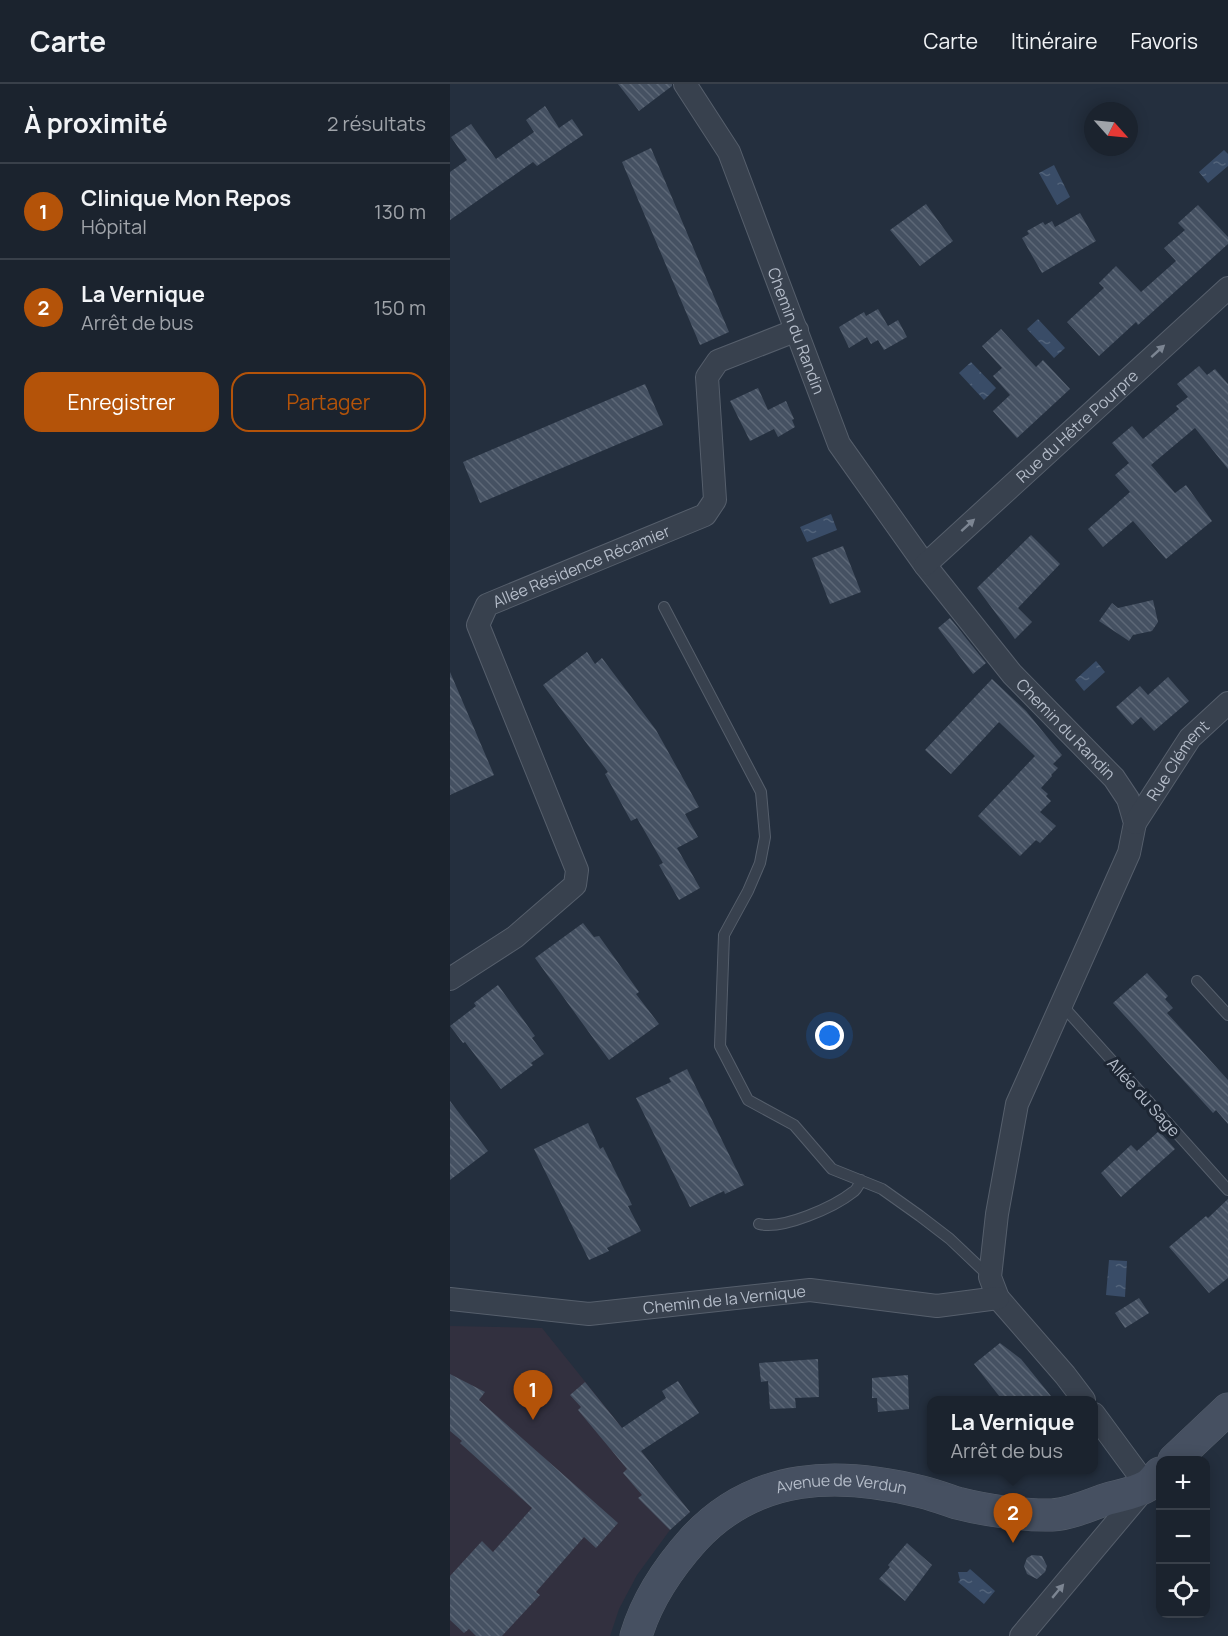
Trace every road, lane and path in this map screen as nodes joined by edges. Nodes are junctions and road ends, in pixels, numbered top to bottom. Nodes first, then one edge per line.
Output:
1 (685, 84) edge
2 (1228, 288) edge
3 (797, 330) junction
4 (925, 565) junction
5 (664, 607) dead end
6 (1228, 703) edge
7 (1135, 823) junction
8 (450, 979) edge
9 (1197, 981) dead end
10 (1061, 1003) junction
11 (1228, 1015) edge
12 (861, 1180) junction
13 (1228, 1190) edge
14 (759, 1224) dead end
15 (450, 1285) edge
16 (994, 1287) junction
17 (450, 1299) edge
18 (483, 1303) junction
19 (1080, 1396) edge
20 (1228, 1409) edge
21 (1098, 1418) edge
22 (1179, 1456) edge
23 (1154, 1480) edge
24 (636, 1636) edge
25 (1021, 1636) edge

1 - 3 street, Chemin du Randin
4 -> 2 street, Rue du Hêtre Pourpre
3 - 4 street, Chemin du Randin
3 - 8 street, Allée Résidence Récamier
4 - 7 street, Chemin du Randin
5 - 12 lane
6 - 7 street, Rue Clément
7 - 10 street
9 - 11 lane
10 - 13 lane, Allée du Sage
10 - 16 street
12 - 14 lane
12 - 16 lane
15 - 18 street
16 - 18 street, Chemin de la Vernique
16 - 19 street
17 - 18 street, Chemin de la Vernique
20 - 22 main road
21 - 23 street
23 - 24 main road, Avenue de Verdun
25 -> 23 street

